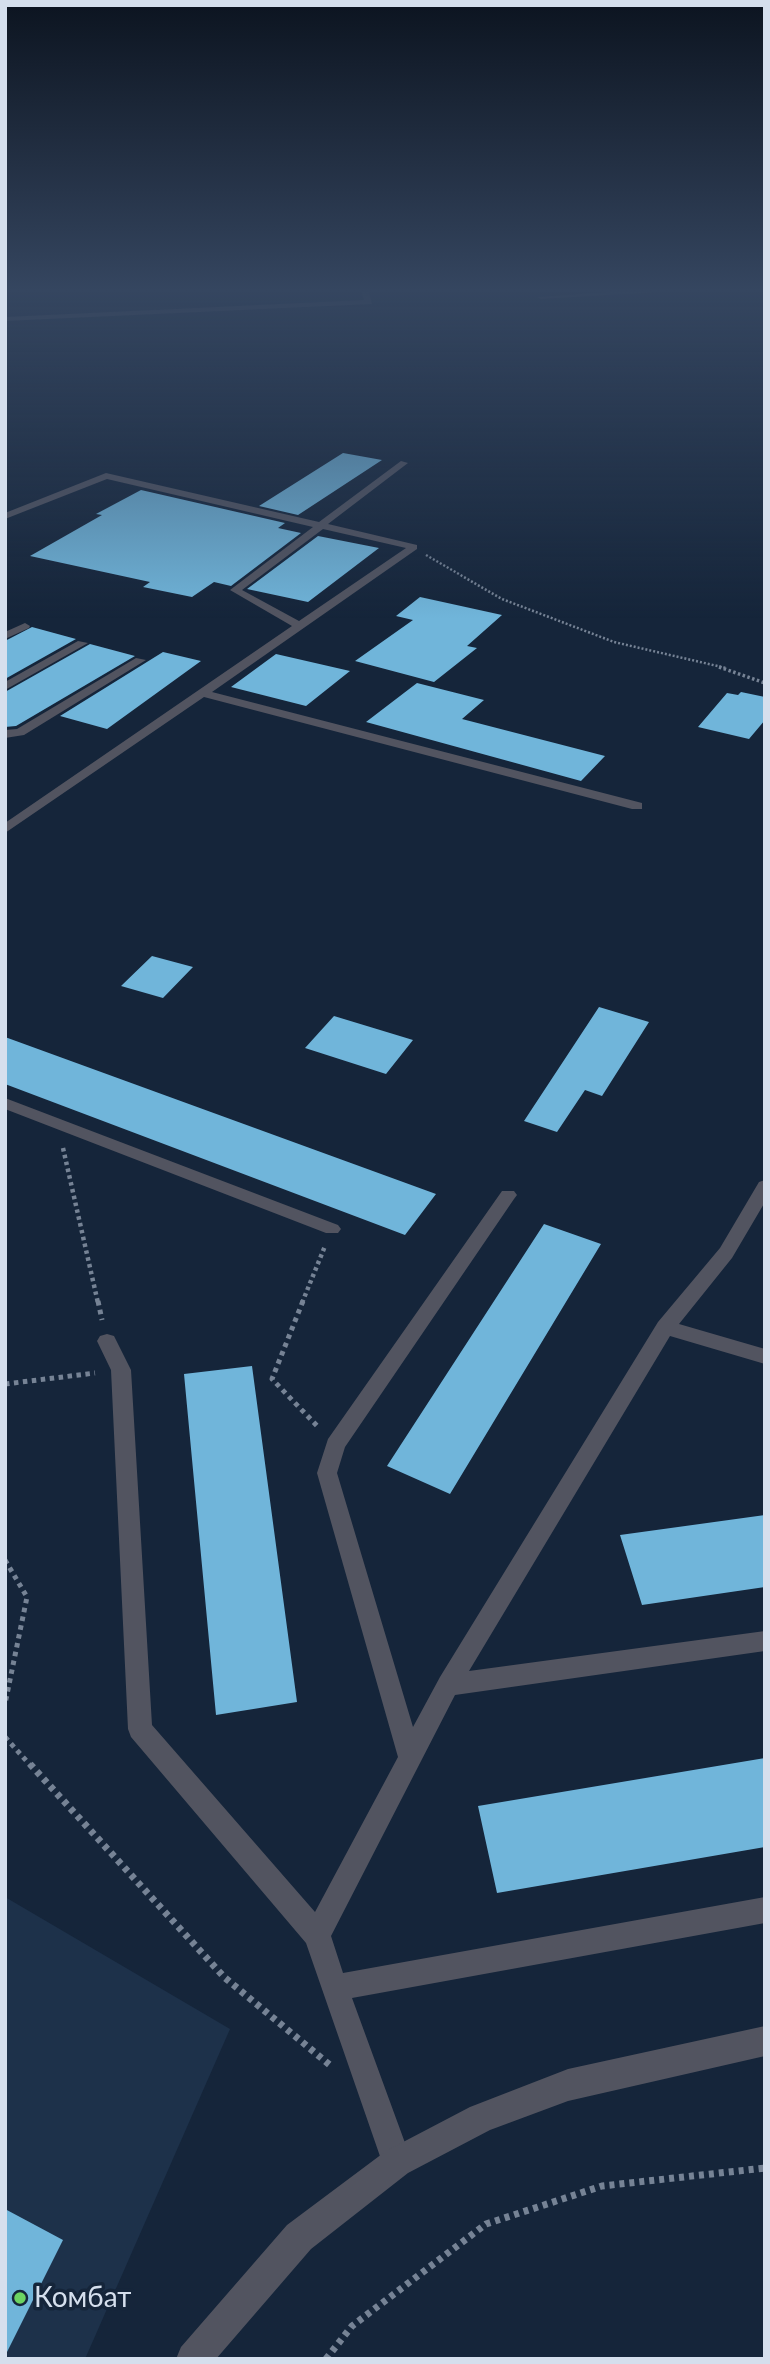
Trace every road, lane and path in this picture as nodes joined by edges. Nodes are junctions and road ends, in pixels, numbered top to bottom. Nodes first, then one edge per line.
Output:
1 (404, 463) dead end
2 (5, 516) edge
3 (323, 524) junction
4 (414, 547) junction
5 (25, 626) dead end
6 (299, 626) junction
7 (5, 636) edge
8 (82, 643) dead end
9 (140, 660) dead end
10 (765, 683) edge
11 (5, 687) edge
12 (203, 693) junction
13 (5, 734) edge
14 (637, 806) dead end
15 (5, 829) edge
16 (5, 1103) edge
17 (58, 1124) junction
18 (765, 1186) edge
19 (508, 1195) dead end
20 (332, 1229) joint
21 (665, 1326) junction
22 (107, 1341) joint
23 (765, 1357) edge
24 (121, 1370) junction
25 (5, 1384) edge
26 (335, 1446) junction
27 (5, 1560) edge
28 (765, 1641) edge
29 (448, 1685) junction
30 (5, 1704) edge
31 (5, 1737) edge
32 (409, 1755) junction
33 (765, 1910) edge
34 (317, 1935) junction
35 (335, 1988) junction
36 (765, 2041) edge
37 (373, 2100) junction
38 (397, 2162) junction
39 (765, 2168) edge
40 (193, 2359) edge
41 (326, 2359) edge

1 - 3 lane
2 - 3 lane
3 - 4 lane
3 - 6 lane
4 - 6 lane
4 - 10 path
5 - 7 lane
6 - 12 lane
8 - 11 lane
9 - 13 lane
12 - 14 lane
12 - 15 lane
16 - 17 lane
17 - 20 lane
17 - 22 path
18 - 21 lane
19 - 26 lane
20 - 26 path
21 - 23 lane
21 - 29 lane
22 - 24 lane
24 - 25 path
24 - 34 lane
26 - 32 lane
27 - 30 path
28 - 29 lane
29 - 32 lane
31 - 37 path
32 - 34 lane
33 - 35 lane
34 - 35 lane
35 - 37 lane
36 - 38 street
37 - 38 lane
38 - 40 street
39 - 41 path

